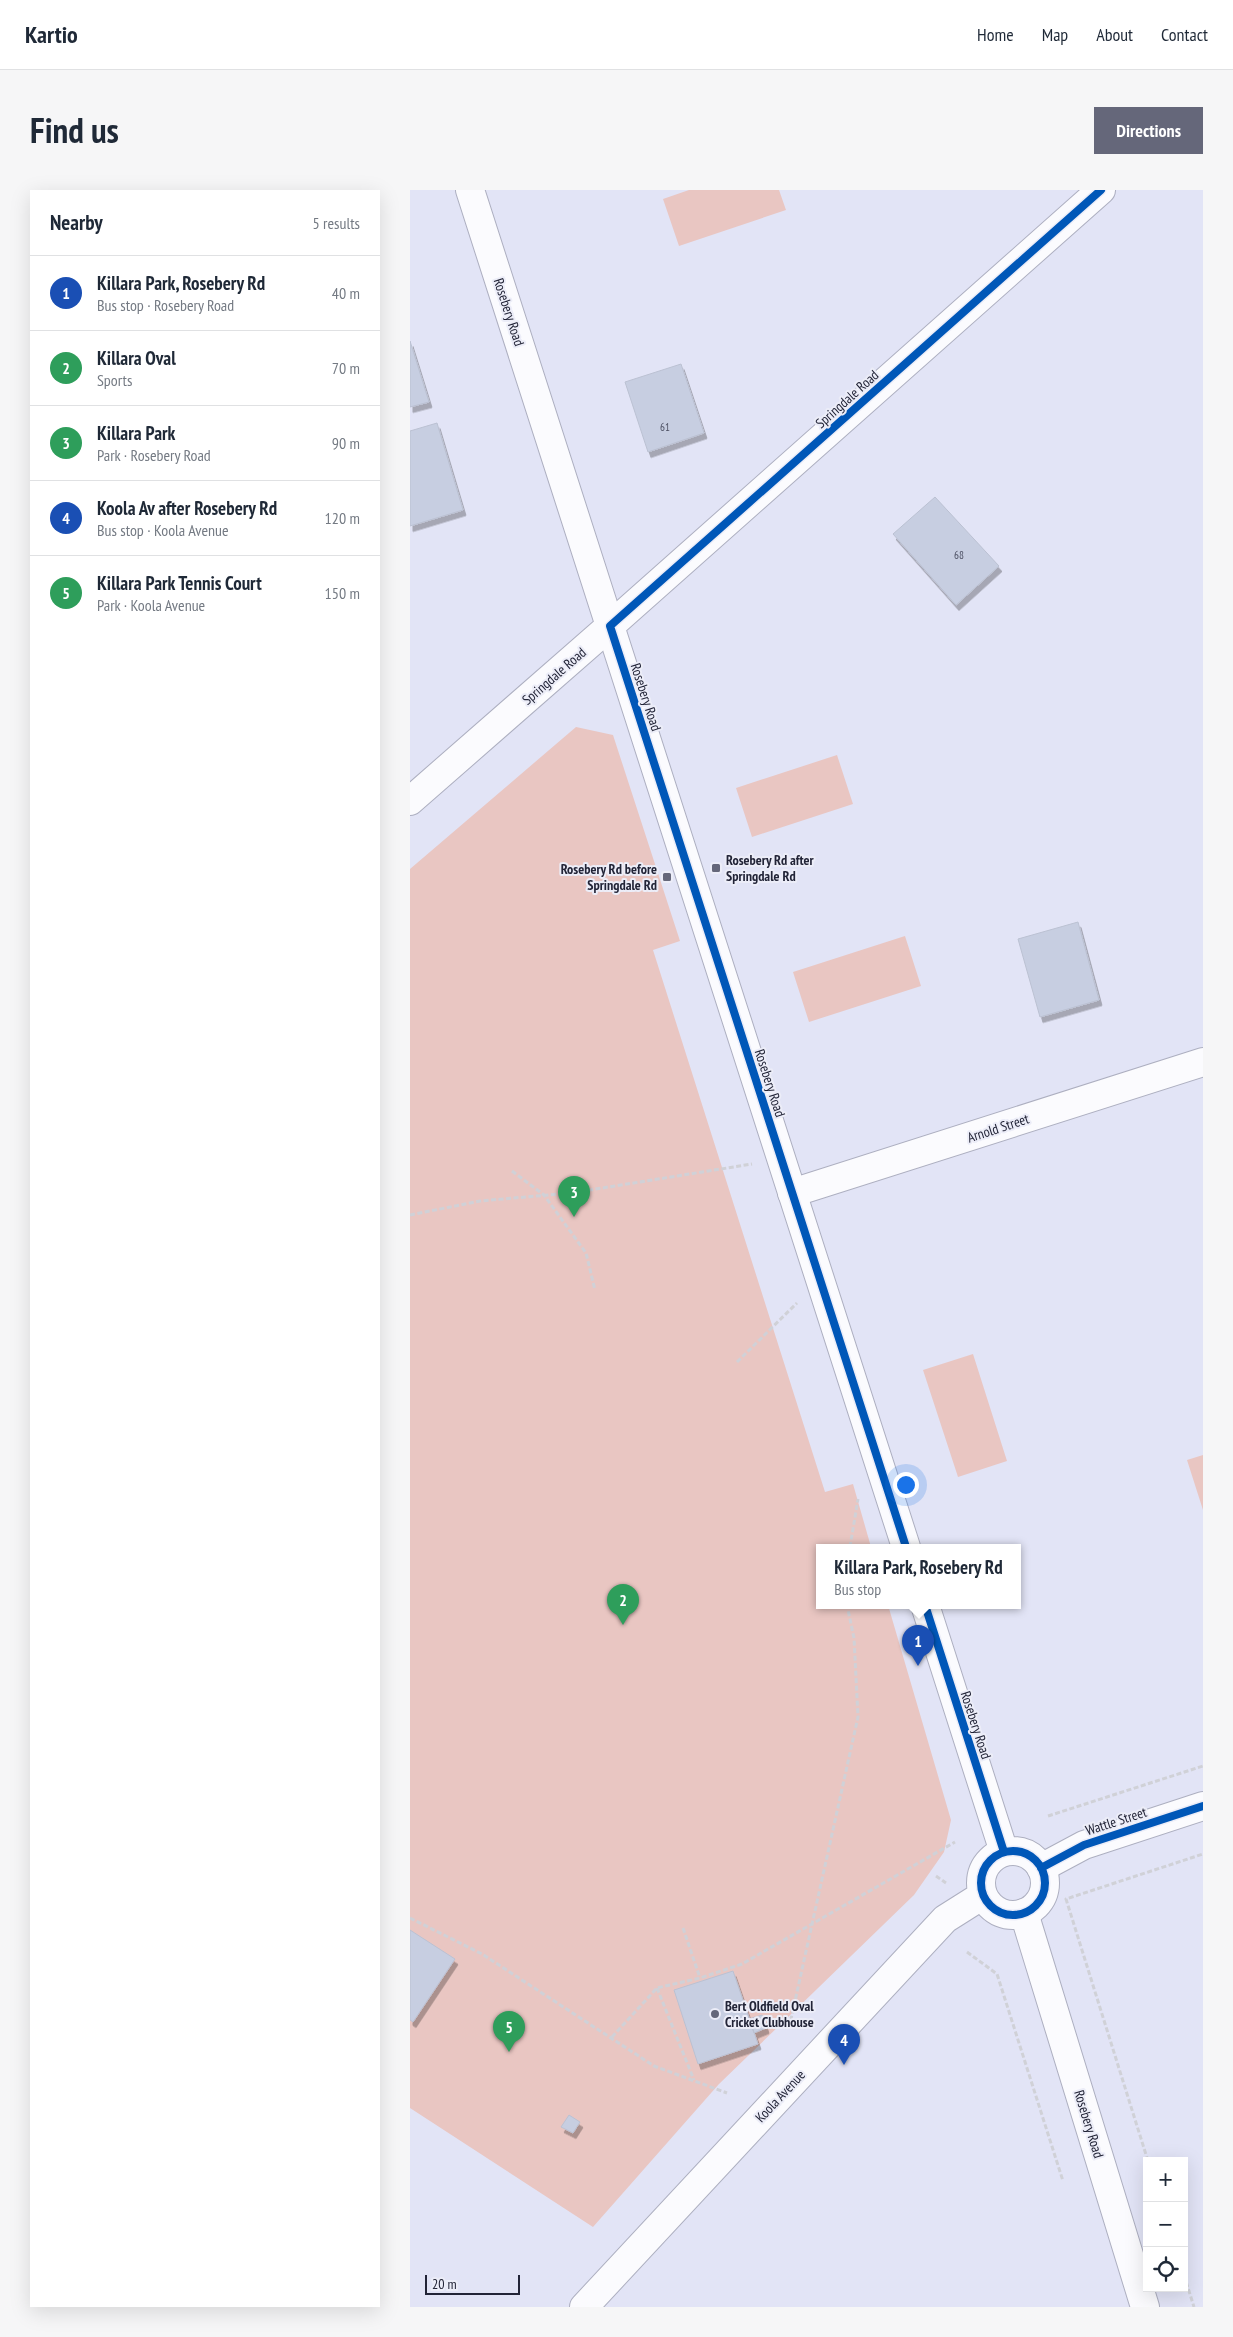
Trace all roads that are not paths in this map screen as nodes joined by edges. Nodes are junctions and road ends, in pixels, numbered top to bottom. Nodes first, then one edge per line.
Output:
1 (470, 190) edge
2 (1101, 190) edge
3 (610, 626) junction
4 (410, 802) edge
5 (1203, 1062) edge
6 (792, 1193) junction
7 (905, 1544) edge
8 (925, 1609) edge
9 (1203, 1806) edge
10 (1004, 1852) junction
11 (1041, 1868) junction
12 (983, 1895) junction
13 (1024, 1913) junction
14 (584, 2307) edge
15 (1145, 2307) edge

1 - 3 main road, Rosebery Road
2 - 3 main road, Springdale Road
3 - 4 main road, Springdale Road
3 - 6 main road, Rosebery Road
5 - 6 main road, Arnold Street
6 - 7 main road, Rosebery Road
8 - 10 main road, Rosebery Road
9 - 11 main road, Wattle Street
10 - 11 main road
10 - 12 main road
11 - 13 main road
12 - 13 main road
12 - 14 main road, Koola Avenue
13 - 15 main road, Rosebery Road

